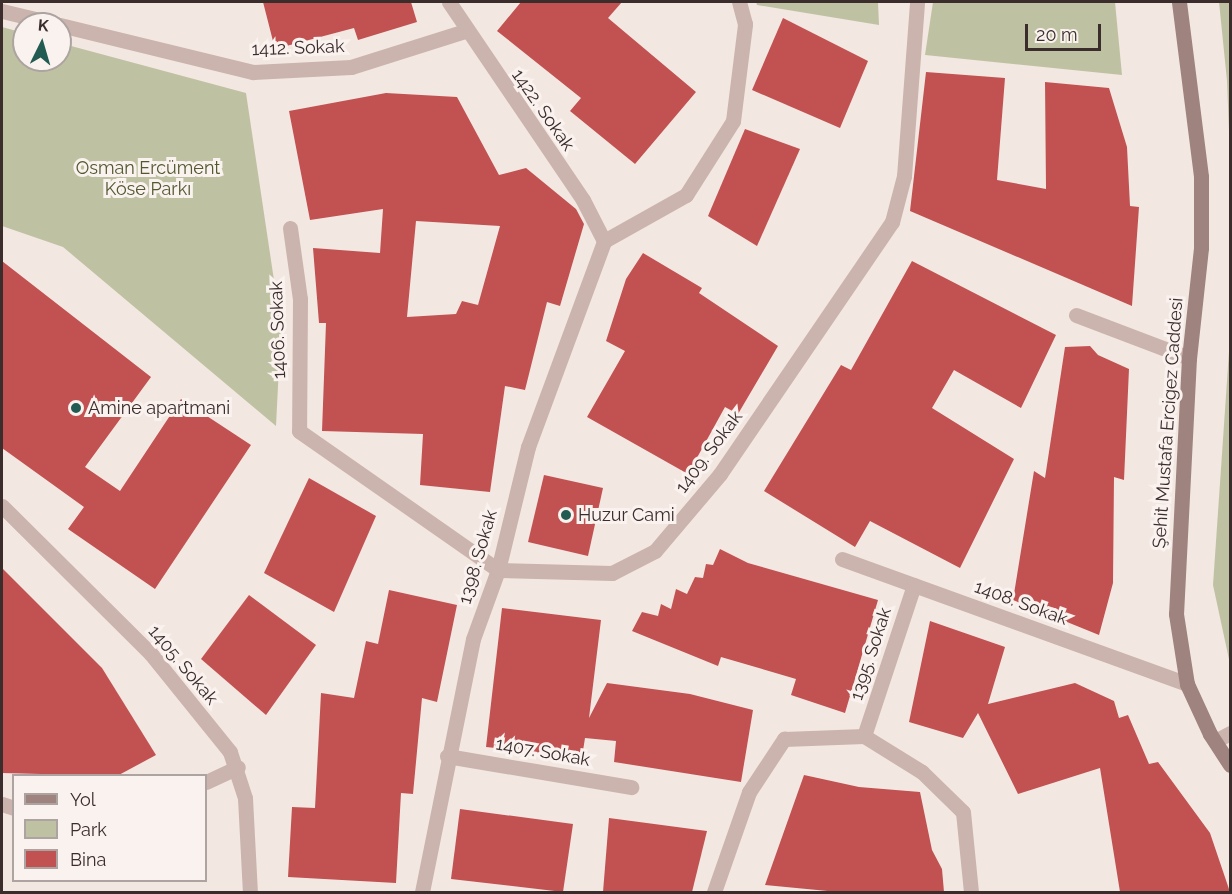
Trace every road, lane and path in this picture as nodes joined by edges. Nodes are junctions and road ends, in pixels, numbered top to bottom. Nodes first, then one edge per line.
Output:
1 (449, 2) edge
2 (739, 2) edge
3 (917, 2) edge
4 (1179, 2) edge
5 (72, 28) edge
6 (465, 31) junction
7 (290, 228) dead end
8 (604, 241) junction
9 (1076, 315) dead end
10 (1189, 358) junction
11 (2, 506) edge
12 (842, 559) dead end
13 (498, 570) junction
14 (914, 585) junction
15 (1187, 684) junction
16 (1230, 734) edge
17 (864, 736) junction
18 (1215, 741) junction
19 (447, 756) junction
20 (1230, 765) edge
21 (238, 767) junction
22 (207, 782) edge
23 (631, 787) dead end
24 (250, 892) edge
25 (422, 892) edge
26 (714, 892) edge
27 (971, 892) edge

1 - 6 street, 1422. Sokak
2 - 8 street
3 - 13 street, 1409. Sokak
4 - 10 main road, Şehit Mustafa Ercigez Caddesi
5 - 6 street, 1412. Sokak
6 - 8 street, 1422. Sokak
7 - 13 street, 1406. Sokak
8 - 13 street, 1398. Sokak
9 - 10 street
10 - 15 main road, Şehit Mustafa Ercigez Caddesi
11 - 21 street, 1405. Sokak
12 - 14 street, 1408. Sokak
13 - 19 street, 1398. Sokak
14 - 15 street, 1408. Sokak
14 - 17 street, 1395. Sokak
15 - 18 main road, Şehit Mustafa Ercigez Caddesi
16 - 18 street
17 - 26 street
17 - 27 street
18 - 20 main road, Şehit Mustafa Ercigez Caddesi
19 - 23 street, 1407. Sokak
19 - 25 street, 1398. Sokak
21 - 22 street
21 - 24 street, 1405. Sokak

